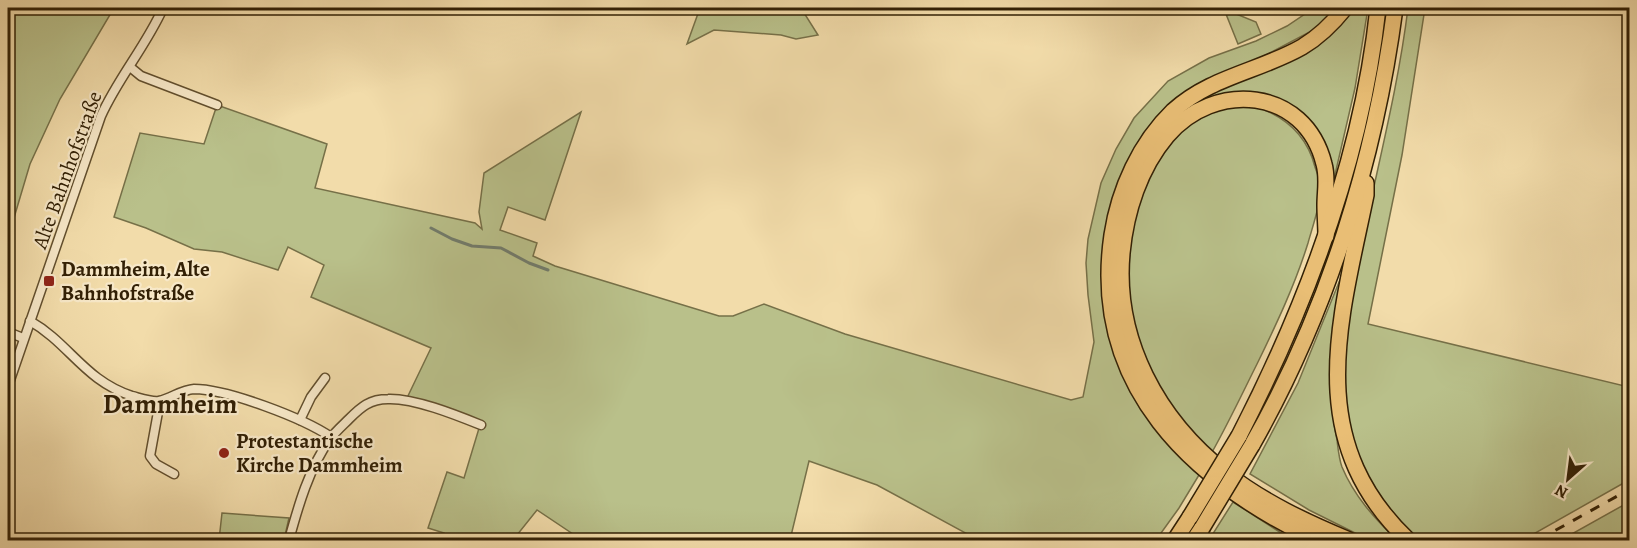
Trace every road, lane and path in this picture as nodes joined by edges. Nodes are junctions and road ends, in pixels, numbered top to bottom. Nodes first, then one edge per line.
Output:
1 (163, 8) edge
2 (1346, 8) edge
3 (1378, 8) edge
4 (1395, 8) edge
5 (130, 67) junction
6 (217, 105) dead end
7 (1367, 156) junction
8 (1326, 236) junction
9 (30, 321) junction
10 (8, 332) edge
11 (23, 338) junction
12 (325, 378) dead end
13 (8, 386) edge
14 (160, 400) junction
15 (300, 420) junction
16 (481, 425) dead end
17 (331, 437) junction
18 (174, 474) dead end
19 (1198, 534) edge
20 (289, 540) edge
21 (1174, 540) edge
22 (1317, 540) edge
23 (1349, 540) edge
24 (1408, 540) edge

1 - 5 street, Alte Bahnhofstraße
2 - 22 highway
3 - 8 highway
4 - 7 highway
5 - 6 street
5 - 9 street, Alte Bahnhofstraße
7 - 19 highway, bridge
7 - 24 highway
8 - 21 highway, bridge
8 - 23 highway
9 - 11 street, Alte Bahnhofstraße
9 - 14 street
10 - 11 street
11 - 13 street, Alte Bahnhofstraße
12 - 15 street
14 - 15 street
14 - 18 street
15 - 17 street
16 - 17 street
17 - 20 street

